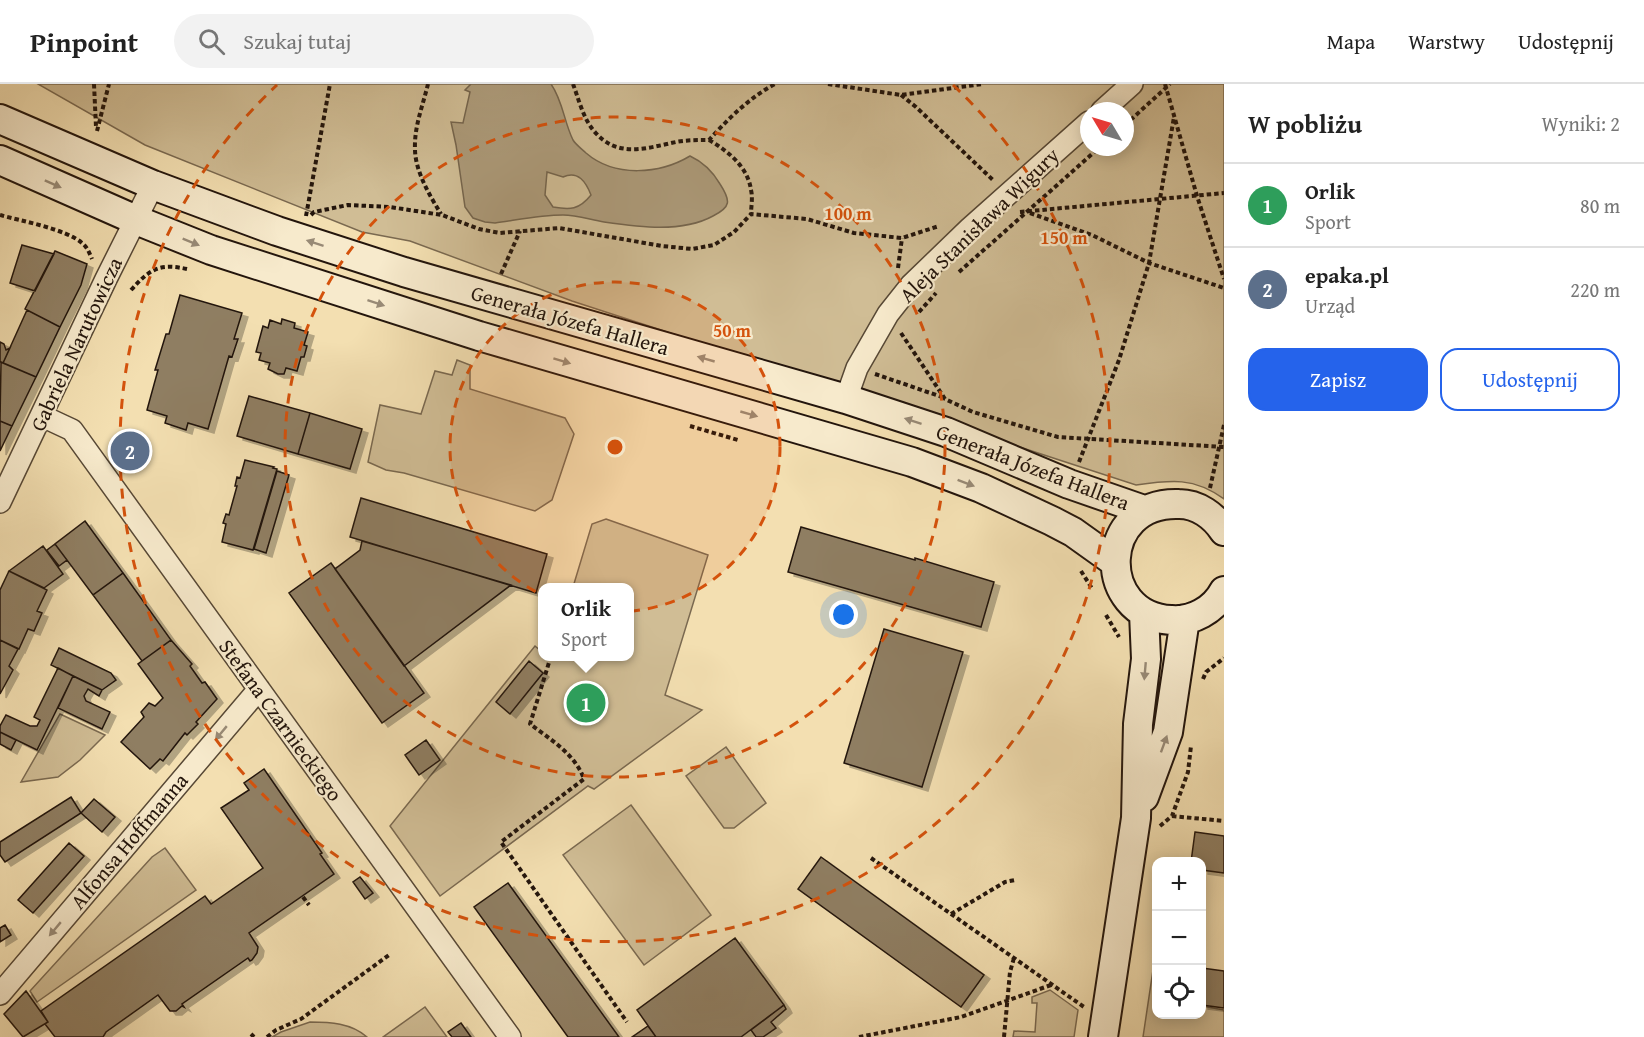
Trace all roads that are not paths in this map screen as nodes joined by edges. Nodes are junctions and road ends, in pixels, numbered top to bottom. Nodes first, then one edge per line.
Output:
1 (1132, 84) edge
2 (1112, 102) edge
3 (7, 120) edge
4 (1080, 129) edge
5 (0, 160) edge
6 (153, 185) junction
7 (136, 220) junction
8 (846, 399) junction
9 (42, 416) junction
10 (0, 502) edge
11 (1144, 510) junction
12 (1224, 531) edge
13 (1115, 562) junction
14 (1223, 596) edge
15 (1144, 613) junction
16 (1185, 620) junction
17 (259, 689) junction
18 (1136, 818) junction
19 (0, 994) edge
20 (510, 1037) edge
21 (1104, 1037) edge

1 - 2 street
3 - 6 main road, Generała Józefa Hallera
4 - 8 street, Aleja Stanisława Wigury
5 -> 7 main road, Generała Józefa Hallera
6 - 7 street, Gabriela Narutowicza
8 -> 6 main road, Generała Józefa Hallera
7 - 9 street, Gabriela Narutowicza
7 -> 13 main road, Generała Józefa Hallera
11 -> 8 main road, Generała Józefa Hallera
9 - 10 street, Gabriela Narutowicza
9 - 17 street, Stefana Czarnieckiego
11 - 12 main road
11 - 13 main road
13 - 15 main road
14 - 16 main road
15 - 16 main road
15 -> 18 main road
18 -> 16 main road
17 -> 19 street, Alfonsa Hoffmanna
17 - 20 street, Stefana Czarnieckiego
18 - 21 main road

